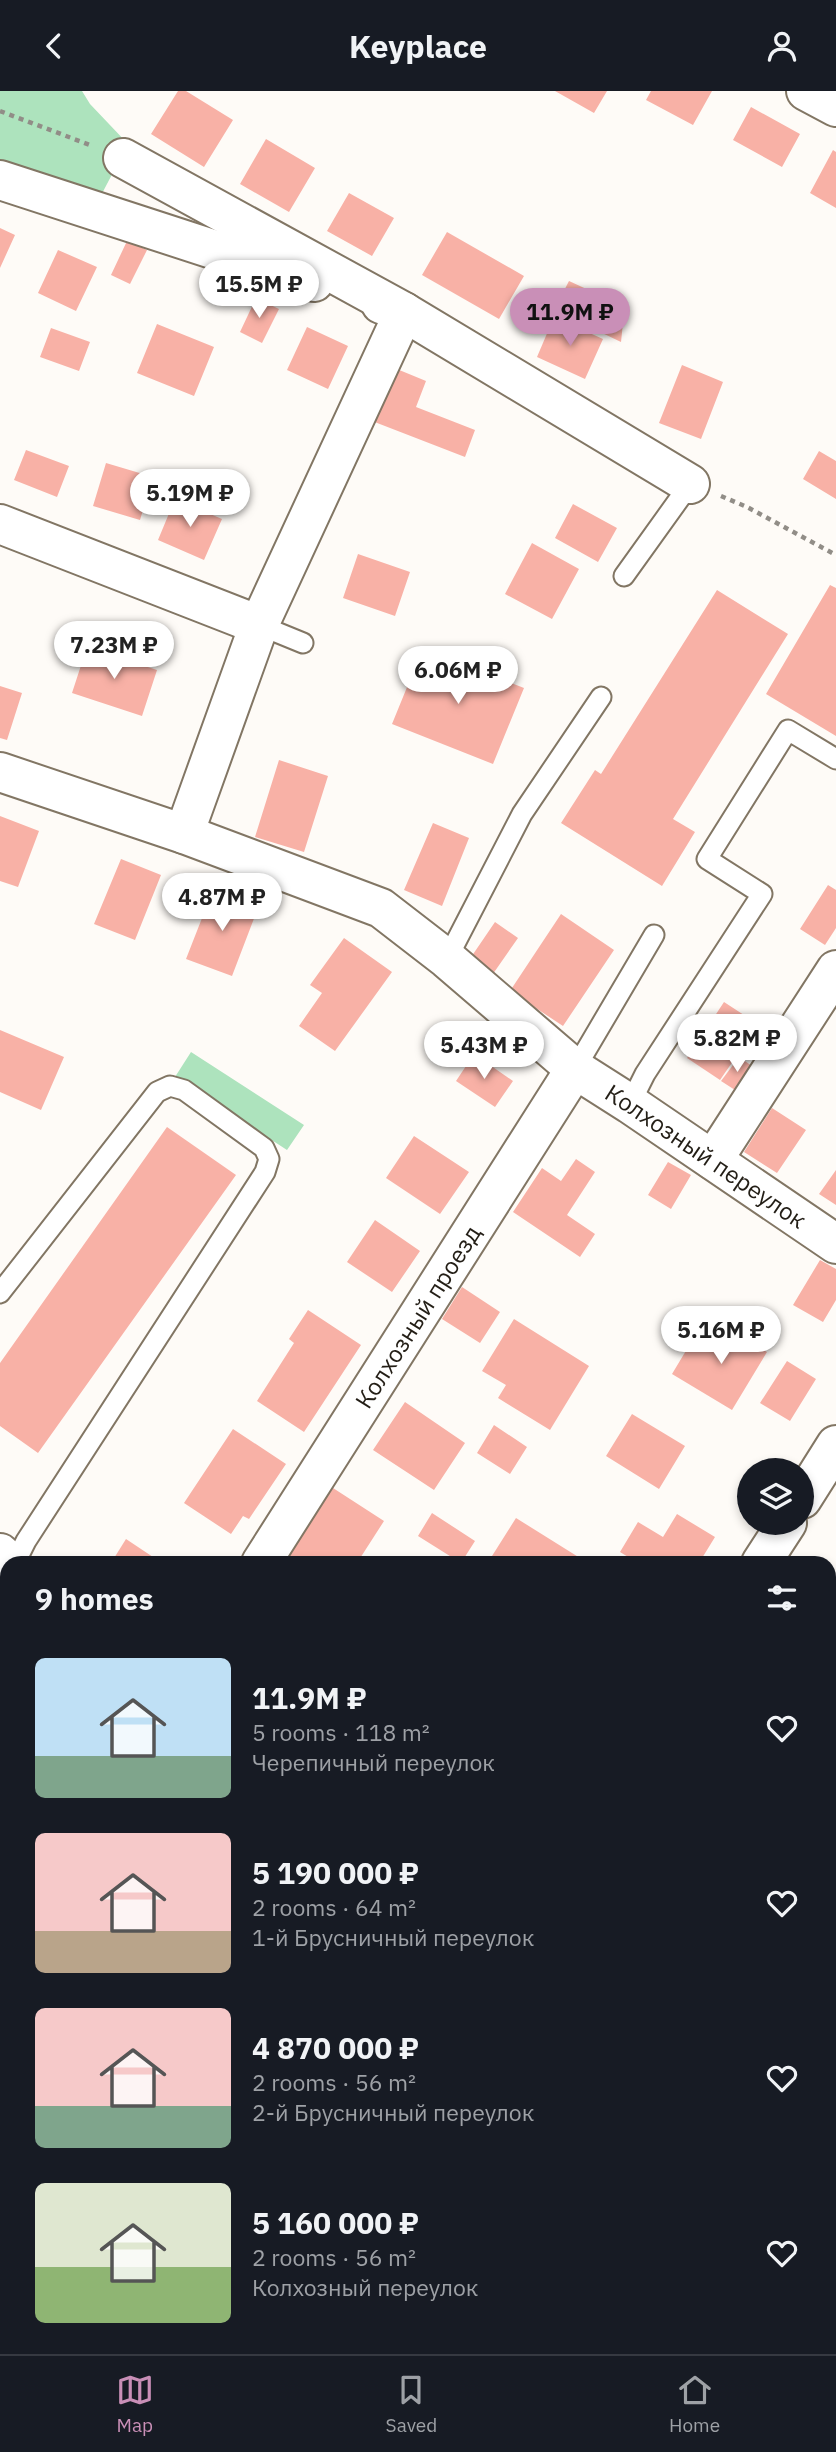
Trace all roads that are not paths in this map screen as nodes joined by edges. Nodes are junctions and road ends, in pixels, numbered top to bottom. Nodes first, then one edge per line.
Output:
1 (806, 91) edge
2 (836, 107) edge
3 (123, 158) road end
4 (0, 180) edge
5 (404, 312) junction
6 (690, 484) joint
7 (0, 524) edge
8 (624, 576) dead end
9 (259, 625) junction
10 (303, 643) dead end
11 (601, 697) dead end
12 (836, 759) edge
13 (0, 772) edge
14 (184, 834) junction
15 (654, 935) dead end
16 (447, 959) junction
17 (836, 970) edge
18 (575, 1069) junction
19 (630, 1104) junction
20 (713, 1160) junction
21 (836, 1244) edge
22 (0, 1293) edge
23 (836, 1445) edge
24 (814, 1480) edge
25 (779, 1535) edge
26 (17, 1556) edge
27 (265, 1556) edge
28 (766, 1556) edge

1 - 2 street
3 - 5 street
4 - 5 street
5 - 6 street
5 - 9 street
6 - 8 lane
7 - 9 street
9 - 10 lane
9 - 14 street
11 - 16 lane
12 - 19 lane
13 - 14 street, Колхозный переулок
14 - 16 street, Колхозный переулок
15 - 18 lane
16 - 18 street, Колхозный переулок
17 - 20 street
18 - 19 street, Колхозный переулок
18 - 27 street, Колхозный проезд
19 - 20 street, Колхозный переулок
20 - 21 street, Колхозный переулок
22 - 26 lane
23 - 24 street
25 - 28 street

